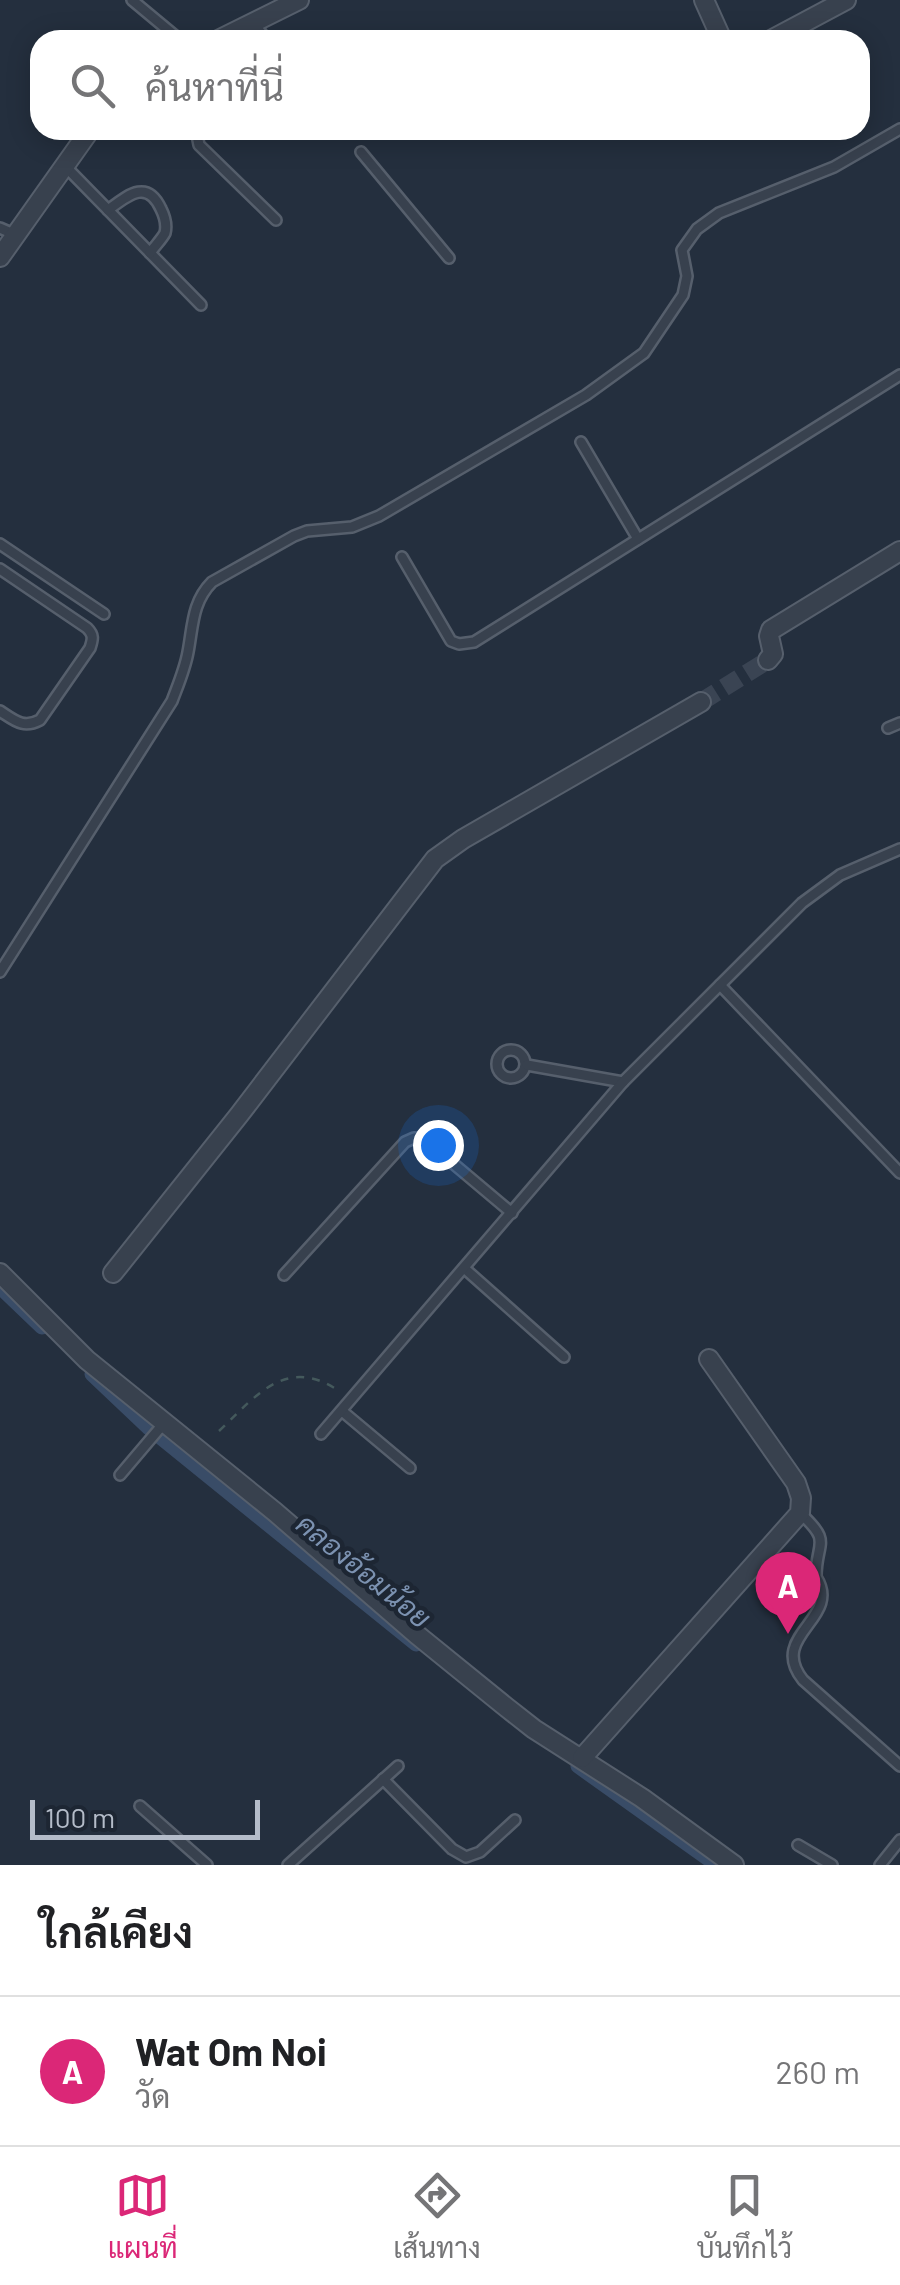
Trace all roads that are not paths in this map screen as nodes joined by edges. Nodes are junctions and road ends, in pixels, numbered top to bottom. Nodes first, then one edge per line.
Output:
1 (132, 0) edge
2 (299, 0) edge
3 (704, 0) edge
4 (846, 0) edge
5 (817, 8) edge
6 (253, 23) junction
7 (168, 30) edge
8 (239, 30) edge
9 (259, 30) edge
10 (718, 30) edge
11 (785, 30) edge
12 (900, 129) edge
13 (83, 140) edge
14 (199, 140) edge
15 (361, 152) dead end
16 (65, 166) junction
17 (108, 210) junction
18 (276, 220) dead end
19 (8, 232) edge
20 (150, 253) junction
21 (0, 257) edge
22 (449, 258) dead end
23 (201, 305) dead end
24 (900, 374) edge
25 (581, 442) dead end
26 (638, 540) junction
27 (0, 544) edge
28 (900, 551) edge
29 (402, 558) dead end
30 (0, 568) edge
31 (104, 614) dead end
32 (768, 660) tunnel mouth
33 (701, 702) tunnel mouth
34 (0, 710) edge
35 (900, 723) edge
36 (888, 728) dead end
37 (900, 850) edge
38 (0, 972) edge
39 (720, 985) junction
40 (526, 1065) dead end
41 (623, 1082) junction
42 (900, 1173) edge
43 (512, 1212) junction
44 (464, 1268) junction
45 (0, 1273) edge
46 (113, 1273) dead end
47 (284, 1275) dead end
48 (564, 1357) dead end
49 (709, 1359) dead end
50 (342, 1411) junction
51 (159, 1430) junction
52 (321, 1434) dead end
53 (410, 1468) dead end
54 (120, 1475) dead end
55 (800, 1513) junction
56 (582, 1758) junction
57 (398, 1766) dead end
58 (900, 1766) edge
59 (383, 1779) junction
60 (140, 1806) dead end
61 (516, 1820) dead end
62 (900, 1840) edge
63 (798, 1845) dead end
64 (206, 1865) edge
65 (288, 1865) edge
66 (734, 1865) edge
67 (832, 1865) edge
68 (880, 1865) edge

1 - 7 lane
2 - 6 street
3 - 10 street
4 - 5 street
5 - 11 street
6 - 8 street
6 - 9 lane
12 - 38 lane
13 - 16 street
14 - 18 lane
15 - 22 lane
16 - 17 lane
16 - 19 street
17 - 20 lane
17 - 20 lane
19 - 21 street
20 - 23 lane
24 - 26 lane
25 - 26 lane
26 - 29 lane
27 - 31 lane
28 - 32 street
30 - 34 lane
33 - 46 street
35 - 36 lane
37 - 39 lane
39 - 41 lane
39 - 42 lane
40 - 41 lane
41 - 43 lane
43 - 44 lane
43 - 47 lane
44 - 48 lane
44 - 50 lane
45 - 51 street
49 - 55 street
50 - 52 lane
50 - 53 lane
51 - 54 lane
51 - 56 street
55 - 56 street
55 - 58 lane
56 - 66 street
57 - 59 lane
59 - 61 lane
59 - 65 lane
60 - 64 lane
62 - 68 lane
63 - 67 lane

